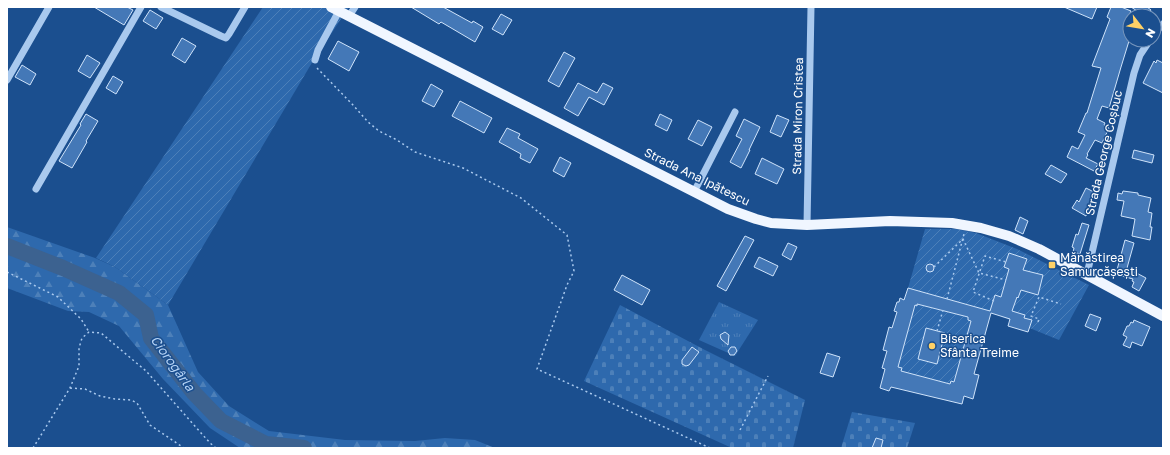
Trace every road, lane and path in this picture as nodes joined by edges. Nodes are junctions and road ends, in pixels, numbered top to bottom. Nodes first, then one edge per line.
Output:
1 (49, 7) edge
2 (141, 7) edge
3 (161, 7) edge
4 (245, 7) edge
5 (355, 7) edge
6 (811, 7) edge
7 (335, 9) edge
8 (349, 16) junction
9 (1145, 48) edge
10 (315, 60) joint
11 (7, 80) edge
12 (735, 112) dead end
13 (36, 190) dead end
14 (694, 192) junction
15 (807, 225) junction
16 (967, 225) junction
17 (963, 239) junction
18 (1006, 262) dead end
19 (934, 267) dead end
20 (7, 272) edge
21 (979, 273) junction
22 (1087, 274) junction
23 (1006, 280) dead end
24 (947, 299) dead end
25 (994, 301) dead end
26 (1061, 304) dead end
27 (944, 310) dead end
28 (1163, 316) edge
29 (1038, 322) dead end
30 (937, 331) dead end
31 (89, 332) junction
32 (768, 376) dead end
33 (70, 388) junction
34 (740, 430) dead end
35 (34, 448) edge
36 (184, 448) edge
37 (216, 448) edge
38 (710, 448) edge

1 - 11 street
2 - 13 street
3 - 4 street
5 - 8 street
6 - 15 street, Strada Miron Cristea
7 - 8 main road, Strada Ana Ipătescu
7 - 10 street
8 - 14 main road, Strada Ana Ipătescu
9 - 22 street, Strada George Coșbuc
10 - 38 path
12 - 14 street
14 - 15 main road, Strada Ana Ipătescu
15 - 16 main road, Strada Ana Ipătescu
16 - 17 path
16 - 22 main road, Strada Ana Ipătescu
17 - 19 path
17 - 21 path
17 - 24 path
18 - 21 path
20 - 31 path
21 - 23 path
21 - 25 path
22 - 28 main road, Strada Ana Ipătescu
26 - 29 path
27 - 30 path
31 - 33 path
31 - 37 path
32 - 34 path
33 - 35 path
33 - 36 path

